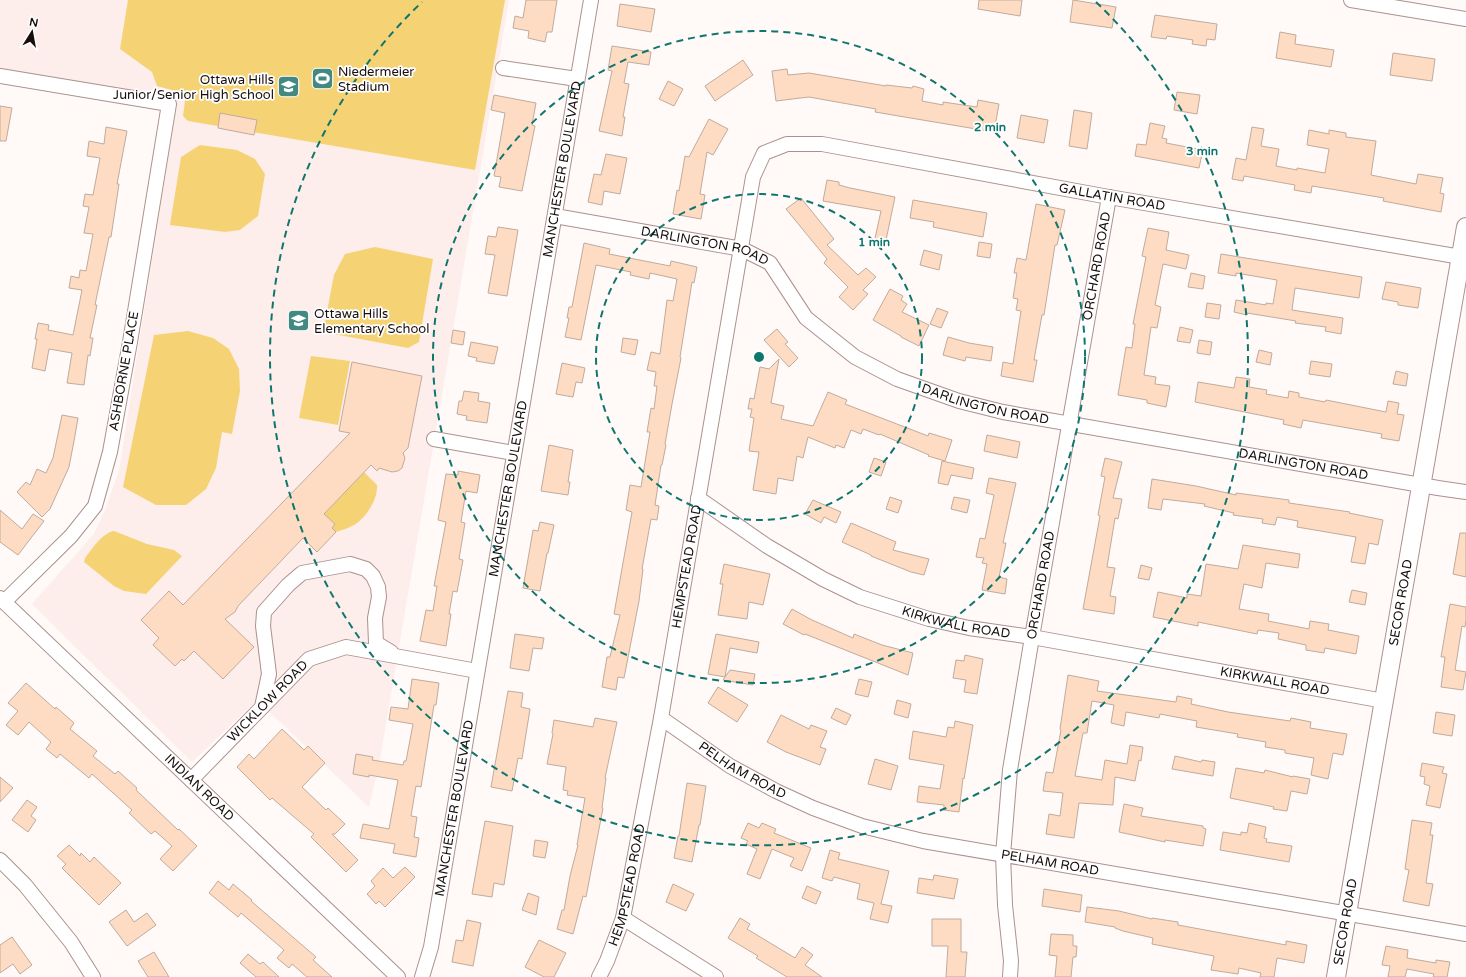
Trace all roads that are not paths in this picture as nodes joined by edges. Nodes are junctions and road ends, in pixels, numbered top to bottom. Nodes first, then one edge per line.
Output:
1 (591, 0) edge
2 (1351, 0) edge
3 (1466, 19) edge
4 (503, 68) dead end
5 (0, 76) edge
6 (577, 79) junction
7 (764, 153) joint
8 (1109, 197) junction
9 (555, 216) junction
10 (1466, 227) edge
11 (742, 249) junction
12 (1461, 256) junction
13 (1070, 424) junction
14 (434, 439) dead end
15 (514, 453) junction
16 (1422, 485) junction
17 (1466, 492) edge
18 (698, 498) junction
19 (2, 600) edge
20 (1032, 637) junction
21 (399, 657) junction
22 (477, 671) junction
23 (1384, 701) junction
24 (262, 707) junction
25 (660, 718) junction
26 (191, 780) junction
27 (1003, 855) junction
28 (0, 860) edge
29 (1347, 913) junction
30 (623, 918) junction
31 (1466, 934) edge
32 (93, 977) edge
33 (398, 977) edge
34 (422, 977) edge
35 (599, 977) edge
36 (716, 977) edge
37 (1010, 977) edge
38 (1336, 977) edge

1 - 6 street, MANCHESTER BOULEVARD
2 - 3 street
4 - 6 street
5 - 19 street, ASHBORNE PLACE
6 - 9 street, MANCHESTER BOULEVARD
7 - 8 street, GALLATIN ROAD
7 - 11 street, HEMPSTEAD ROAD
8 - 12 street, GALLATIN ROAD
8 - 13 street, ORCHARD ROAD
9 - 11 street, DARLINGTON ROAD
9 - 15 street, MANCHESTER BOULEVARD
10 - 12 main road, SECOR ROAD
11 - 13 street, DARLINGTON ROAD
11 - 18 street, HEMPSTEAD ROAD
12 - 16 main road, SECOR ROAD
13 - 16 street, DARLINGTON ROAD
13 - 20 street, ORCHARD ROAD
14 - 15 street
15 - 22 street, MANCHESTER BOULEVARD
16 - 17 street, DARLINGTON ROAD
16 - 23 main road, SECOR ROAD
18 - 20 street, KIRKWALL ROAD
18 - 25 street, HEMPSTEAD ROAD
19 - 26 street, INDIAN ROAD
20 - 23 street, KIRKWALL ROAD
20 - 27 street, ORCHARD ROAD
21 - 22 street, WICKLOW ROAD
21 - 24 street, WICKLOW ROAD
21 - 24 street
22 - 34 street, MANCHESTER BOULEVARD
23 - 29 main road, SECOR ROAD
24 - 26 street, WICKLOW ROAD
25 - 27 street, PELHAM ROAD
25 - 30 street, HEMPSTEAD ROAD
26 - 33 street, INDIAN ROAD
27 - 29 street, PELHAM ROAD
27 - 37 street, ORCHARD ROAD
28 - 32 street
29 - 31 street, PELHAM ROAD
29 - 38 main road, SECOR ROAD
30 - 35 street, HEMPSTEAD ROAD
30 - 36 street

